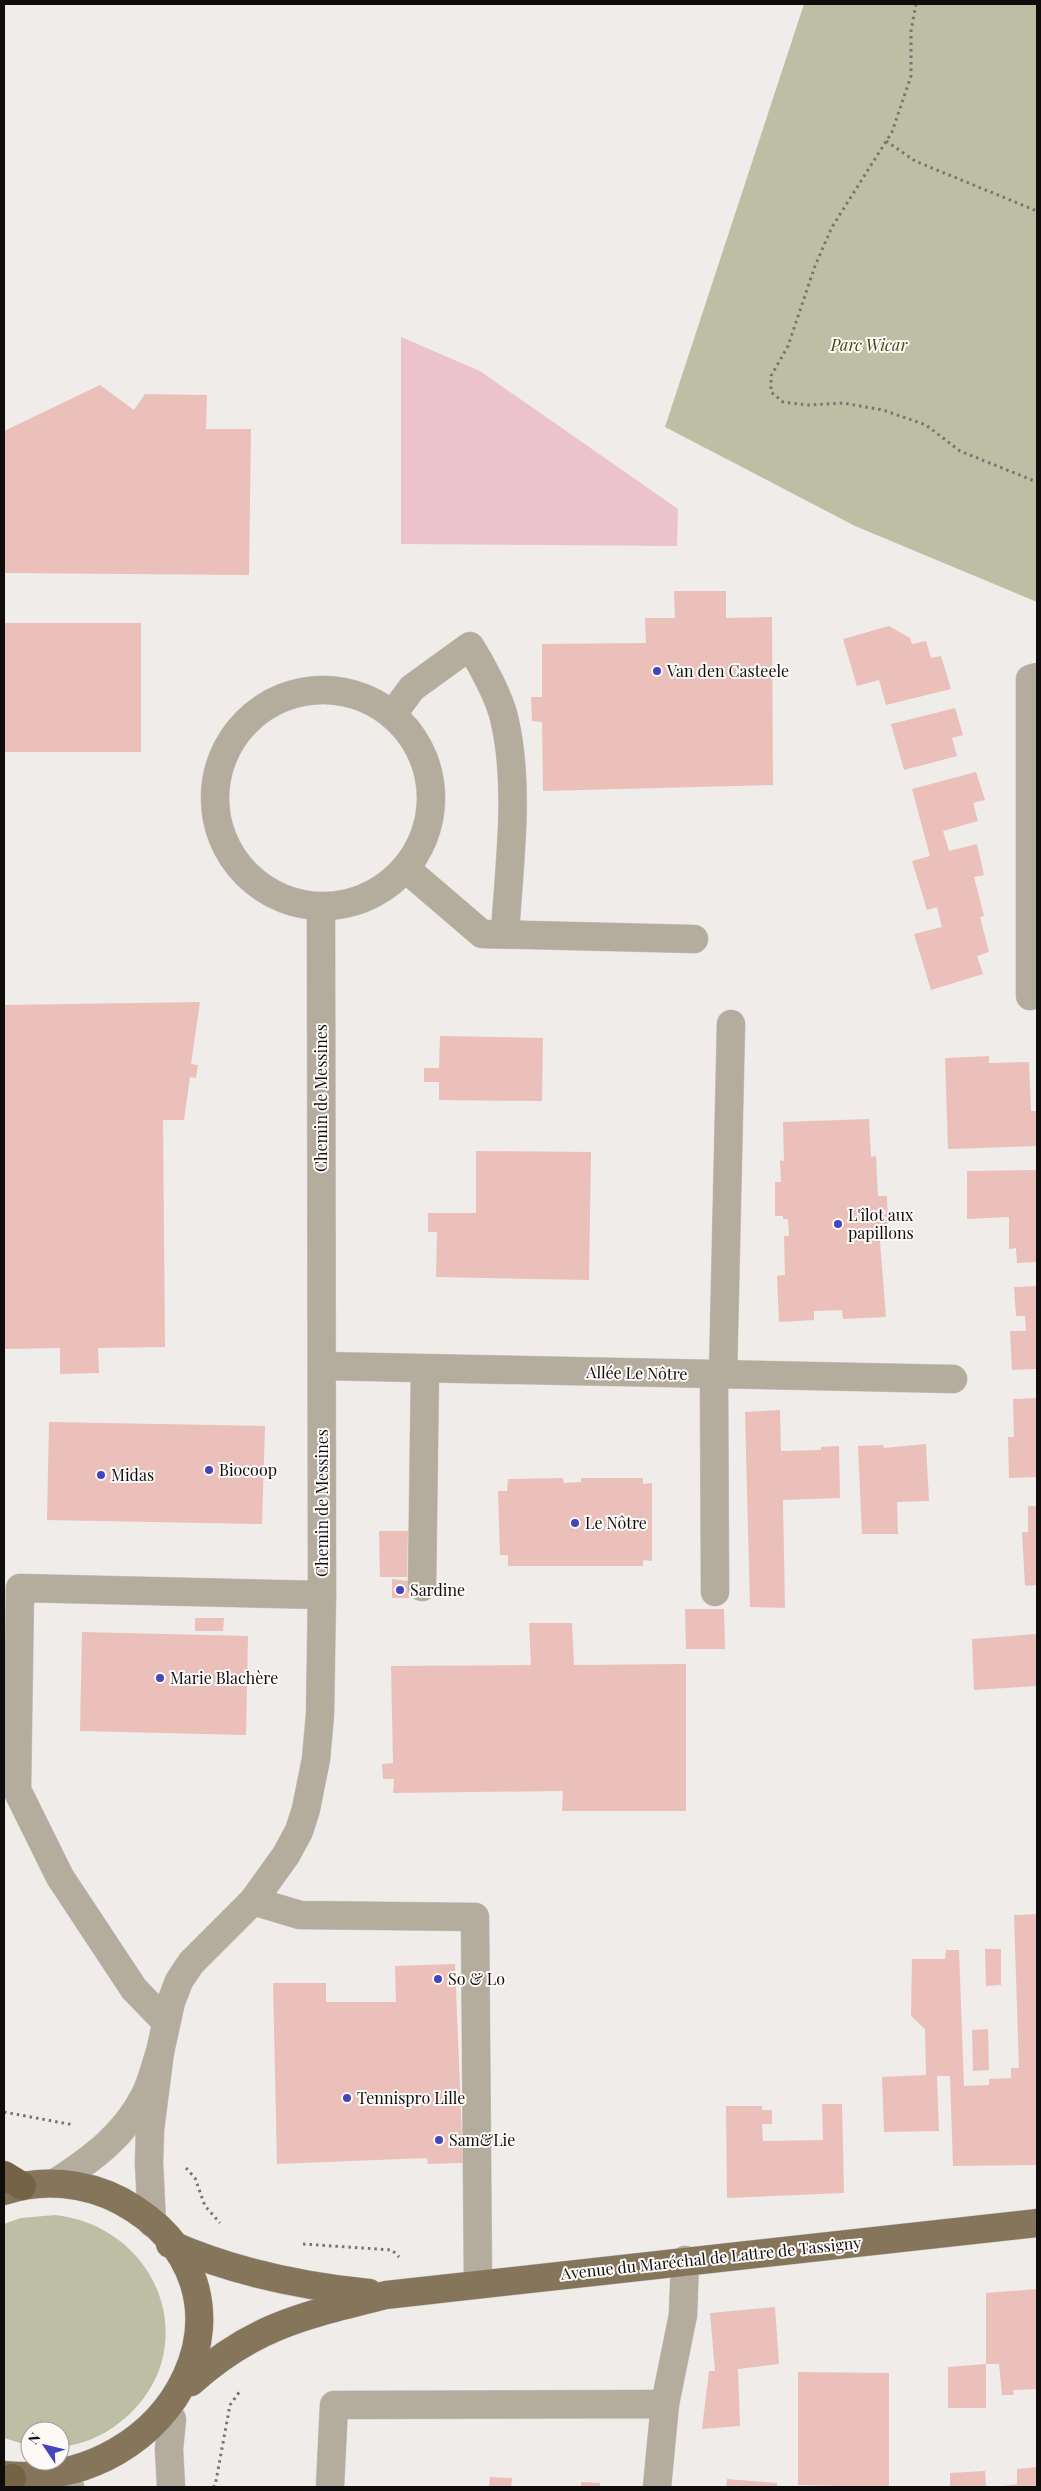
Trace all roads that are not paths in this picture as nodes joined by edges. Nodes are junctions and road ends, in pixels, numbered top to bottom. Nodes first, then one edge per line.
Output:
1 (1037, 677) edge
2 (392, 715) junction
3 (405, 868) junction
4 (321, 907) junction
5 (505, 934) junction
6 (694, 939) dead end
7 (1030, 996) dead end
8 (730, 1024) dead end
9 (322, 1366) junction
10 (425, 1368) junction
11 (718, 1375) junction
12 (953, 1379) dead end
13 (422, 1588) dead end
14 (715, 1592) dead end
15 (322, 1595) junction
16 (253, 1902) junction
17 (166, 2022) junction
18 (160, 2052) junction
19 (56, 2183) junction
20 (10, 2184) edge
21 (1037, 2223) edge
22 (152, 2224) junction
23 (170, 2244) junction
24 (685, 2260) junction
25 (478, 2283) junction
26 (386, 2295) junction
27 (191, 2382) junction
28 (665, 2404) junction
29 (172, 2419) junction
30 (7, 2479) edge
31 (66, 2485) edge
32 (171, 2487) edge
33 (330, 2487) edge
34 (657, 2487) edge

1 - 7 street
2 - 3 street
2 - 4 street
2 - 5 street
3 - 4 street
3 - 5 street
4 - 9 street, Chemin de Messines
5 - 6 street
8 - 11 street
9 - 10 street, Allée Le Nôtre
9 - 15 street, Chemin de Messines
10 - 11 street, Allée Le Nôtre
10 - 13 street
11 - 12 street, Allée Le Nôtre
11 - 14 street
15 - 16 street, Chemin de Messines
15 - 17 street
16 - 17 street, Chemin de Messines
16 - 25 street
17 - 18 street, Chemin de Messines
18 - 19 street, Chemin de Messines
18 - 22 street, Chemin de Messines
19 - 20 main road, Avenue du Maréchal de Lattre de Tassigny
19 - 22 main road, Avenue du Maréchal de Lattre de Tassigny
21 - 24 main road, Avenue du Maréchal de Lattre de Tassigny
22 - 23 main road, Avenue du Maréchal de Lattre de Tassigny
23 - 26 main road, Avenue du Maréchal de Lattre de Tassigny
23 - 27 main road, Avenue du Maréchal de Lattre de Tassigny
24 - 25 main road, Avenue du Maréchal de Lattre de Tassigny
24 - 28 street
25 - 26 main road, Avenue du Maréchal de Lattre de Tassigny
26 - 27 main road, Avenue du Maréchal de Lattre de Tassigny
27 - 29 main road, Avenue du Maréchal de Lattre de Tassigny
28 - 33 street
28 - 34 street
29 - 31 main road, Avenue du Maréchal de Lattre de Tassigny
29 - 32 street
30 - 31 main road, Avenue du Maréchal de Lattre de Tassigny

